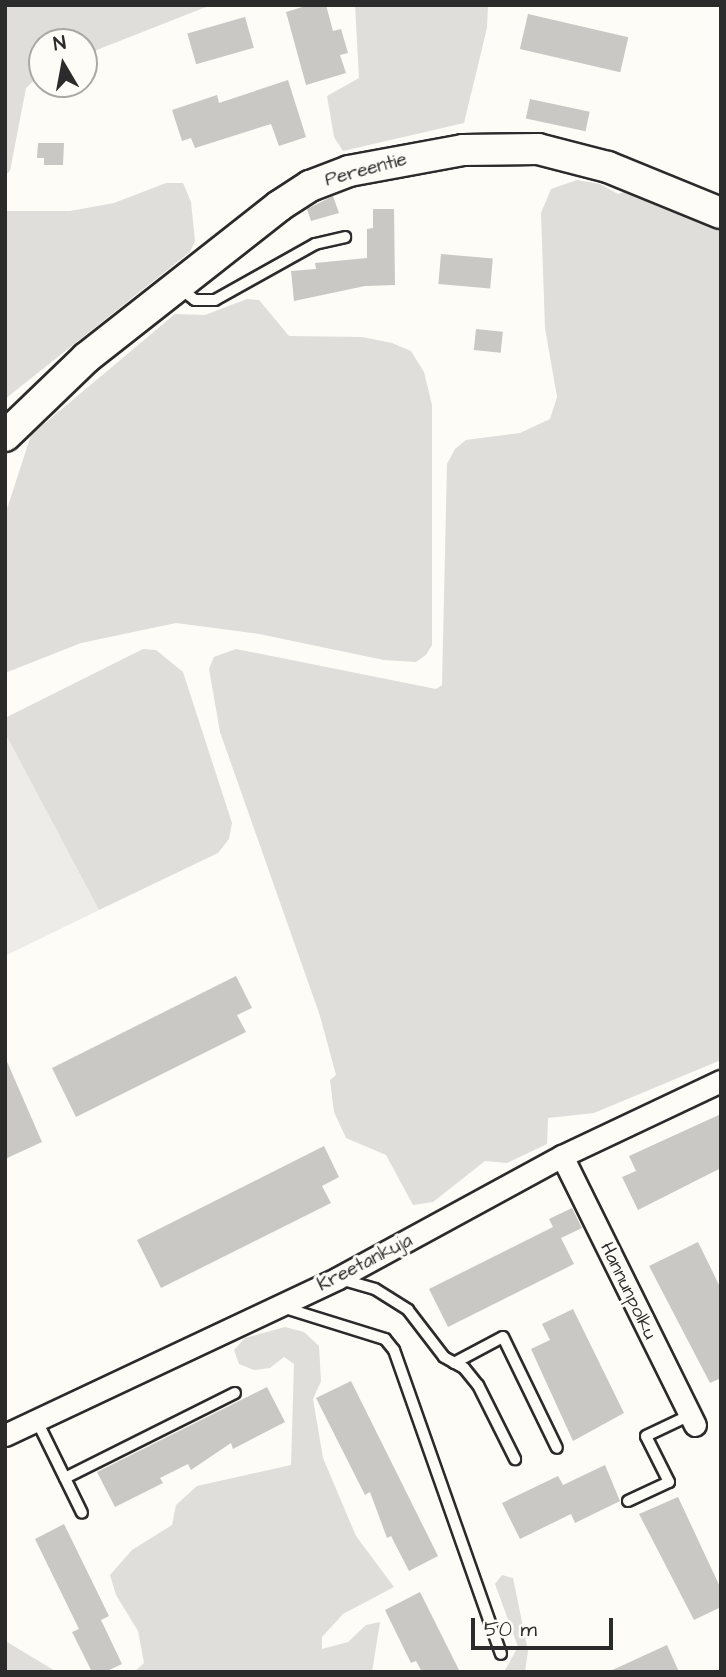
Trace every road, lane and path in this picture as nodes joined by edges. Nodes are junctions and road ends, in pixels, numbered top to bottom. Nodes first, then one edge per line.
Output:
1 (721, 213) edge
2 (345, 237) dead end
3 (178, 286) junction
4 (5, 436) edge
5 (721, 1081) edge
6 (562, 1156) junction
7 (338, 1278) junction
8 (279, 1307) junction
9 (454, 1363) junction
10 (234, 1393) dead end
11 (692, 1420) joint
12 (37, 1421) junction
13 (5, 1435) edge
14 (557, 1448) dead end
15 (515, 1459) dead end
16 (65, 1478) junction
17 (628, 1501) dead end
18 (82, 1513) dead end
19 (500, 1654) dead end

1 - 3 street, Pereentie
2 - 3 lane
3 - 4 street, Pereentie
5 - 6 street, Kreetankuja
6 - 7 street, Kreetankuja
6 - 11 street, Hannunpolku
7 - 8 street, Kreetankuja
7 - 9 lane
8 - 12 street, Kreetankuja
8 - 19 lane
9 - 14 lane
9 - 15 lane
10 - 16 lane
11 - 17 lane
12 - 13 street, Kreetankuja
12 - 16 lane
16 - 18 lane

